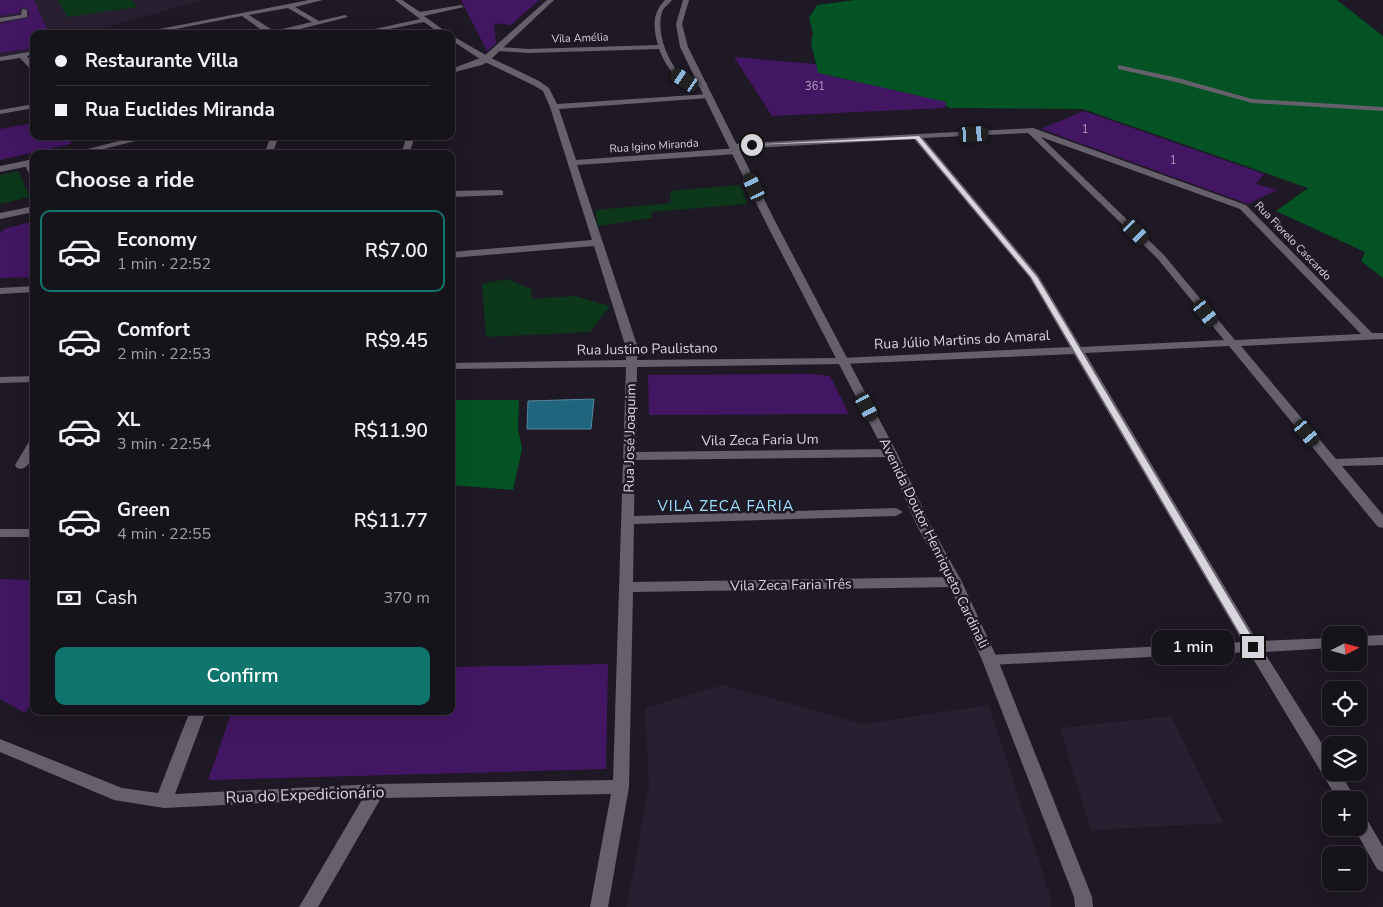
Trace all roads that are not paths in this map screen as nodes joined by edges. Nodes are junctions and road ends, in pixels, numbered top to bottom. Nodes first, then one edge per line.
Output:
1 (320, 0) edge
2 (398, 0) edge
3 (551, 0) edge
4 (668, 0) edge
5 (686, 0) edge
6 (288, 6) junction
7 (461, 7) dead end
8 (24, 10) dead end
9 (243, 14) junction
10 (345, 17) dead end
11 (420, 18) junction
12 (0, 20) edge
13 (318, 23) junction
14 (158, 30) edge
15 (267, 30) edge
16 (285, 30) edge
17 (371, 30) edge
18 (440, 30) edge
19 (455, 40) edge
20 (662, 48) junction
21 (499, 49) junction
22 (30, 54) edge
23 (22, 55) junction
24 (486, 59) junction
25 (0, 60) edge
26 (30, 66) edge
27 (1121, 67) dead end
28 (455, 69) edge
29 (704, 86) junction
30 (709, 96) junction
31 (30, 107) edge
32 (554, 107) junction
33 (1383, 109) edge
34 (0, 112) edge
35 (1030, 130) junction
36 (917, 137) junction
37 (133, 140) edge
38 (1072, 144) junction
39 (735, 148) junction
40 (90, 150) edge
41 (1051, 152) junction
42 (30, 163) edge
43 (573, 163) junction
44 (0, 169) edge
45 (500, 193) dead end
46 (455, 194) edge
47 (30, 211) edge
48 (0, 216) edge
49 (596, 243) junction
50 (455, 255) edge
51 (30, 289) edge
52 (0, 291) edge
53 (1368, 336) junction
54 (1383, 336) edge
55 (1230, 342) junction
56 (1078, 349) junction
57 (842, 361) junction
58 (632, 364) junction
59 (455, 366) edge
60 (30, 379) edge
61 (0, 380) edge
62 (30, 450) edge
63 (892, 453) junction
64 (628, 456) junction
65 (1383, 461) edge
66 (1333, 464) junction
67 (21, 465) dead end
68 (896, 512) dead end
69 (629, 520) junction
70 (1383, 524) edge
71 (0, 533) edge
72 (30, 534) edge
73 (955, 582) junction
74 (627, 587) junction
75 (1383, 640) edge
76 (1368, 641) edge
77 (1322, 643) edge
78 (1253, 647) junction
79 (990, 660) junction
80 (196, 715) edge
81 (0, 745) edge
82 (1322, 758) edge
83 (621, 787) junction
84 (376, 791) junction
85 (164, 801) junction
86 (1367, 835) edge
87 (1383, 864) edge
88 (308, 907) edge
89 (599, 907) edge
90 (1084, 907) edge

1 - 6 street
2 - 11 street
3 - 21 street
4 - 20 street
5 - 29 street, Avenida Doutor Henriqueto Cardinali
6 - 9 street
6 - 13 street
7 - 11 street
8 - 12 street
9 - 14 street
9 - 15 street
10 - 13 street
11 - 17 street
11 - 18 street
13 - 16 street
19 - 24 street, Rua José Joaquim
20 - 21 street, Vila Amélia
20 - 29 street
21 - 24 street
22 - 23 street
23 - 25 street
23 - 26 street
24 - 28 street
24 - 32 street, Rua José Joaquim
27 - 33 street
29 - 30 street, Avenida Doutor Henriqueto Cardinali
30 - 32 street
30 - 39 street, Avenida Doutor Henriqueto Cardinali
31 - 34 street
32 - 43 street, Rua José Joaquim
35 - 36 street, Rua Igino Miranda
35 - 38 street, Rua Fiorelo Cascardo
35 - 41 street
36 - 39 street, Rua Igino Miranda
36 - 56 street
37 - 40 street
38 - 41 street
38 - 53 street, Rua Fiorelo Cascardo
39 - 43 street, Rua Igino Miranda
39 - 57 street, Avenida Doutor Henriqueto Cardinali
41 - 55 street
42 - 44 street
43 - 49 street, Rua José Joaquim
45 - 46 street
47 - 48 street
49 - 50 street
49 - 58 street, Rua José Joaquim
51 - 52 street
53 - 54 street, Rua Júlio Martins do Amaral
53 - 55 street, Rua Júlio Martins do Amaral
55 - 56 street, Rua Júlio Martins do Amaral
55 - 66 street
56 - 57 street, Rua Júlio Martins do Amaral
56 - 78 street
57 - 58 street, Rua Justino Paulistano
57 - 63 street, Avenida Doutor Henriqueto Cardinali
58 - 59 street, Rua Justino Paulistano
58 - 64 street, Rua José Joaquim
60 - 61 street
62 - 67 street
63 - 64 street, Vila Zeca Faria Um
63 - 73 street, Avenida Doutor Henriqueto Cardinali
64 - 69 street, Rua José Joaquim
65 - 66 street
66 - 70 street
68 - 69 street
69 - 74 street, Rua José Joaquim
71 - 72 street
73 - 74 street, Vila Zeca Faria Três
73 - 79 street, Avenida Doutor Henriqueto Cardinali
74 - 83 street, Rua José Joaquim
75 - 76 street
77 - 78 street
78 - 79 street
78 - 82 street
79 - 90 street, Avenida Doutor Henriqueto Cardinali
80 - 85 street
81 - 85 street, Rua do Expedicionário
83 - 84 street, Rua do Expedicionário
83 - 89 street, Rua José Joaquim
84 - 85 street, Rua do Expedicionário
84 - 88 street
86 - 87 street

